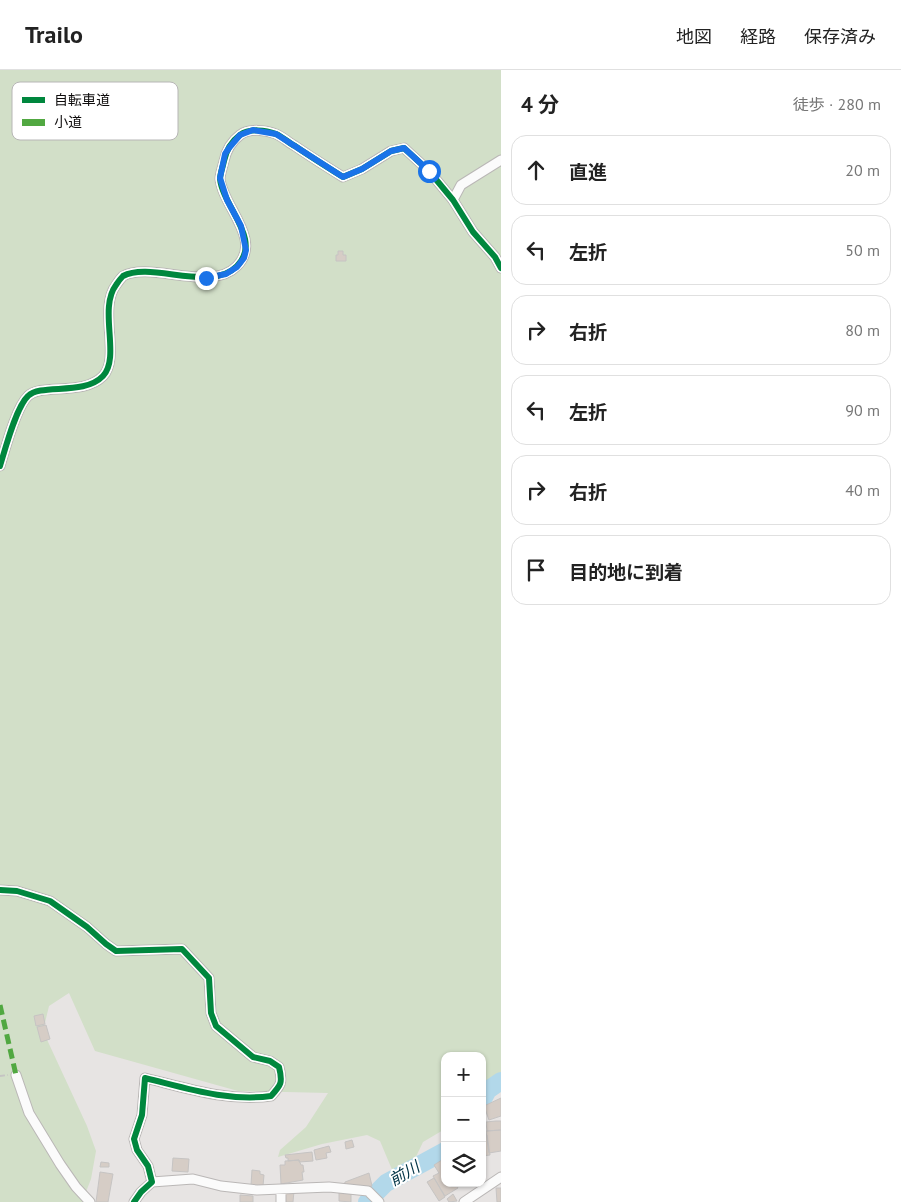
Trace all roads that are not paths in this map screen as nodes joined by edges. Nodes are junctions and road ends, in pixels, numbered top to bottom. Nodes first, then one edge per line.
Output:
1 (501, 160) edge
2 (453, 200) junction
3 (501, 268) edge
4 (0, 466) edge
5 (0, 890) edge
6 (16, 1075) dead end
7 (501, 1177) edge
8 (152, 1182) junction
9 (281, 1189) junction
10 (375, 1198) edge
11 (90, 1202) edge
12 (134, 1202) edge
13 (281, 1202) edge
14 (464, 1202) edge

1 - 2 street
2 - 3 street
2 - 4 street
5 - 8 street
6 - 11 street
7 - 14 street
8 - 9 street
8 - 12 street
9 - 10 street
9 - 13 street

